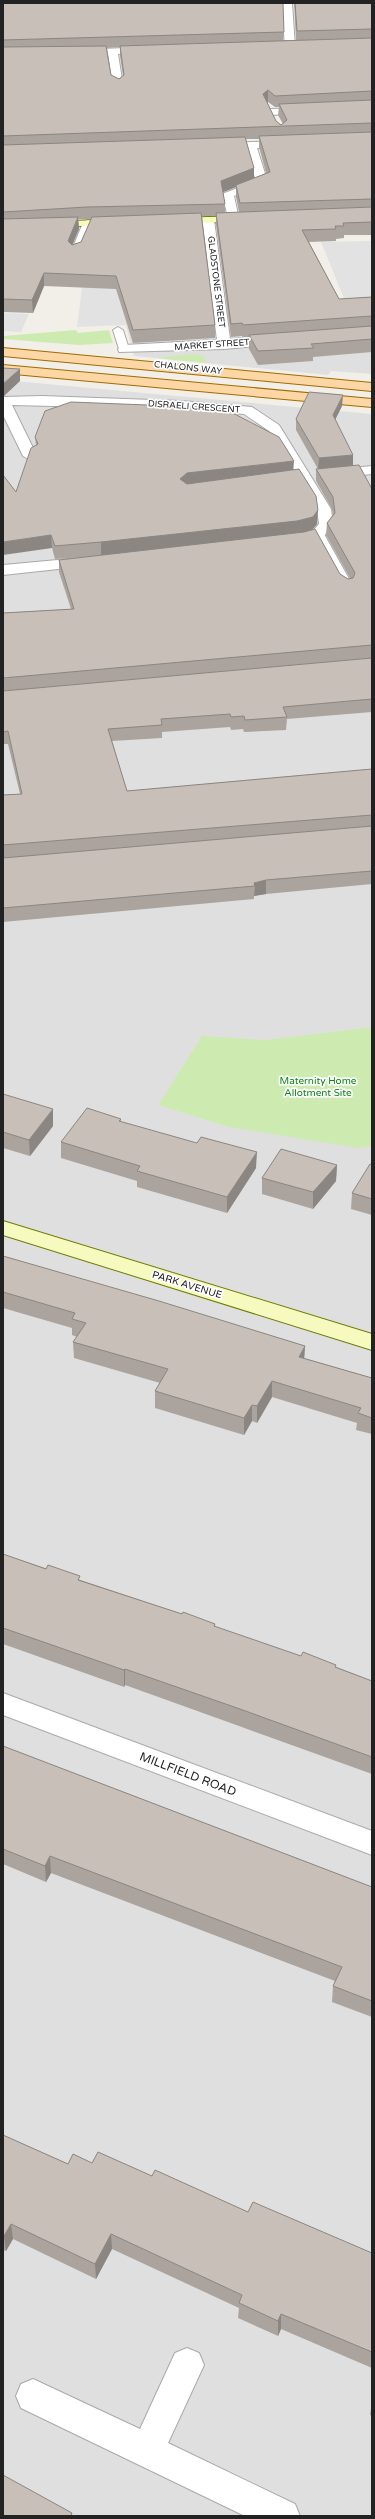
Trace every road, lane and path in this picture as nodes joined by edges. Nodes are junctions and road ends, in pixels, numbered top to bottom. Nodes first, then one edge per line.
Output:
1 (287, 3) edge
2 (290, 46) edge
3 (159, 50) edge
4 (112, 52) junction
5 (66, 53) edge
6 (118, 86) edge
7 (310, 110) edge
8 (271, 112) edge
9 (304, 143) edge
10 (251, 145) junction
11 (205, 146) edge
12 (260, 218) edge
13 (233, 219) junction
14 (208, 220) junction
15 (161, 221) edge
16 (129, 222) edge
17 (88, 224) junction
18 (3, 227) edge
19 (75, 254) edge
20 (118, 330) dead end
21 (294, 339) edge
22 (221, 347) junction
23 (124, 349) joint
24 (3, 352) edge
25 (3, 369) edge
26 (372, 387) edge
27 (3, 401) edge
28 (372, 403) edge
29 (30, 456) edge
30 (372, 470) edge
31 (303, 477) junction
32 (288, 479) edge
33 (318, 534) junction
34 (278, 542) edge
35 (100, 562) edge
36 (3, 570) edge
37 (348, 586) edge
38 (3, 1228) edge
39 (372, 1342) edge
40 (3, 1704) edge
41 (372, 1843) edge
42 (186, 2365) dead end
43 (33, 2396) dead end
44 (147, 2451) junction
45 (283, 2516) edge

1 - 2 street
3 - 4 street
4 - 5 street
4 - 6 street
7 - 8 lane
9 - 10 street
10 - 11 street
10 - 13 street
12 - 13 street
13 - 14 street
14 - 15 street
14 - 22 street, GLADSTONE STREET
16 - 17 street
17 - 18 street
17 - 19 lane
20 - 23 lane
21 - 22 street, MARKET STREET
22 - 23 street, MARKET STREET
24 - 26 main road, CHALONS WAY
25 - 28 main road, CHALONS WAY
27 - 29 street, DISRAELI CRESCENT
27 - 31 street, DISRAELI CRESCENT
30 - 31 street
31 - 32 lane
31 - 33 street, DISRAELI CRESCENT
33 - 34 street
33 - 37 lane
35 - 36 street
38 - 39 street, PARK AVENUE
40 - 41 street, MILLFIELD ROAD
42 - 44 street
43 - 44 street
44 - 45 street

